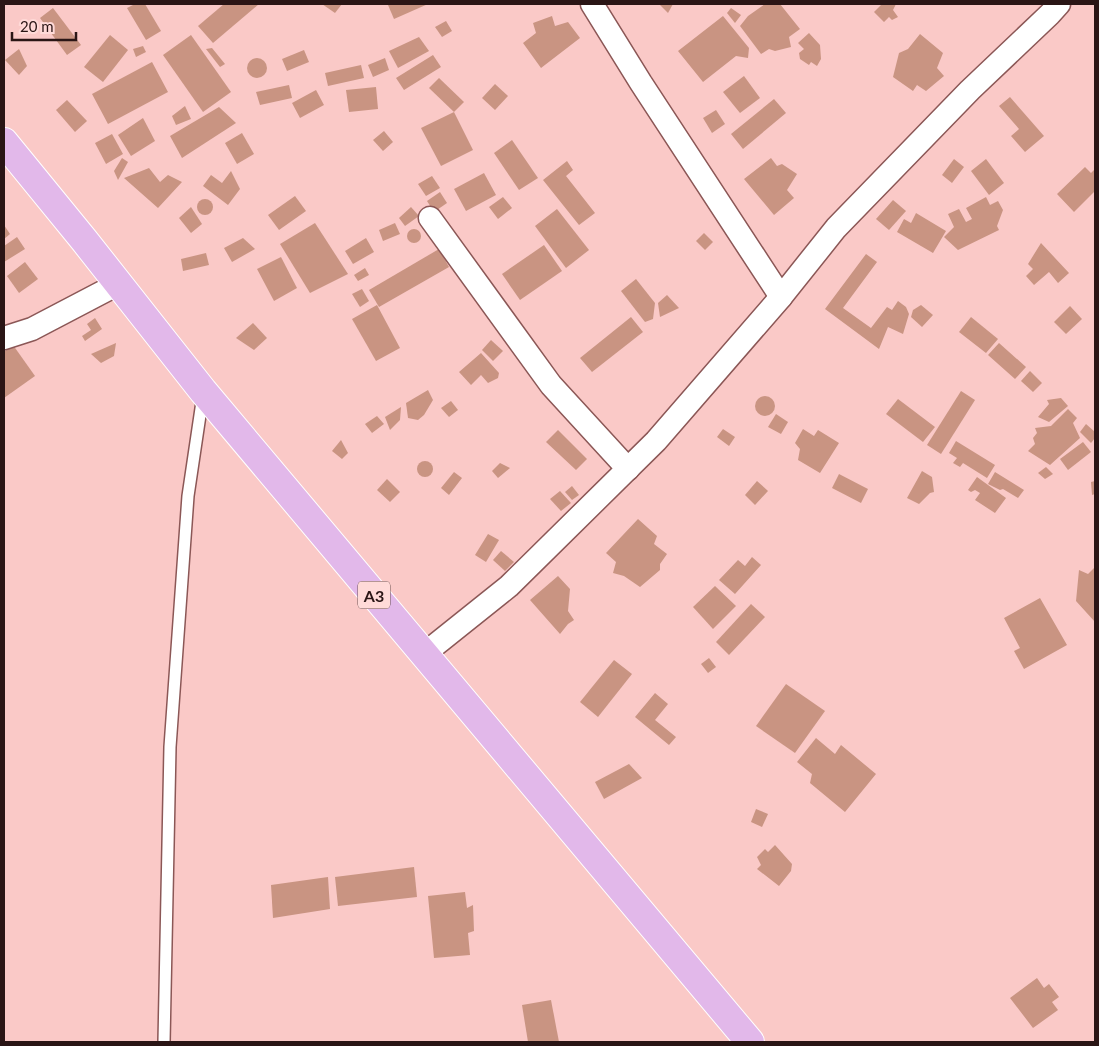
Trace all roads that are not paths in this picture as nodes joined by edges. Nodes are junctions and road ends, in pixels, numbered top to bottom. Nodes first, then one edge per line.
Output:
1 (592, 4) edge
2 (1059, 4) edge
3 (4, 142) edge
4 (430, 218) dead end
5 (118, 284) junction
6 (780, 297) junction
7 (4, 338) edge
8 (203, 391) junction
9 (628, 469) junction
10 (424, 654) junction
11 (164, 1042) edge
12 (750, 1042) edge

1 - 6 street
2 - 6 street
3 - 5 highway, A3
4 - 9 street
5 - 7 street
5 - 8 highway, A3
6 - 9 street
8 - 10 highway, A3
8 - 11 lane
9 - 10 street
10 - 12 highway, A3

